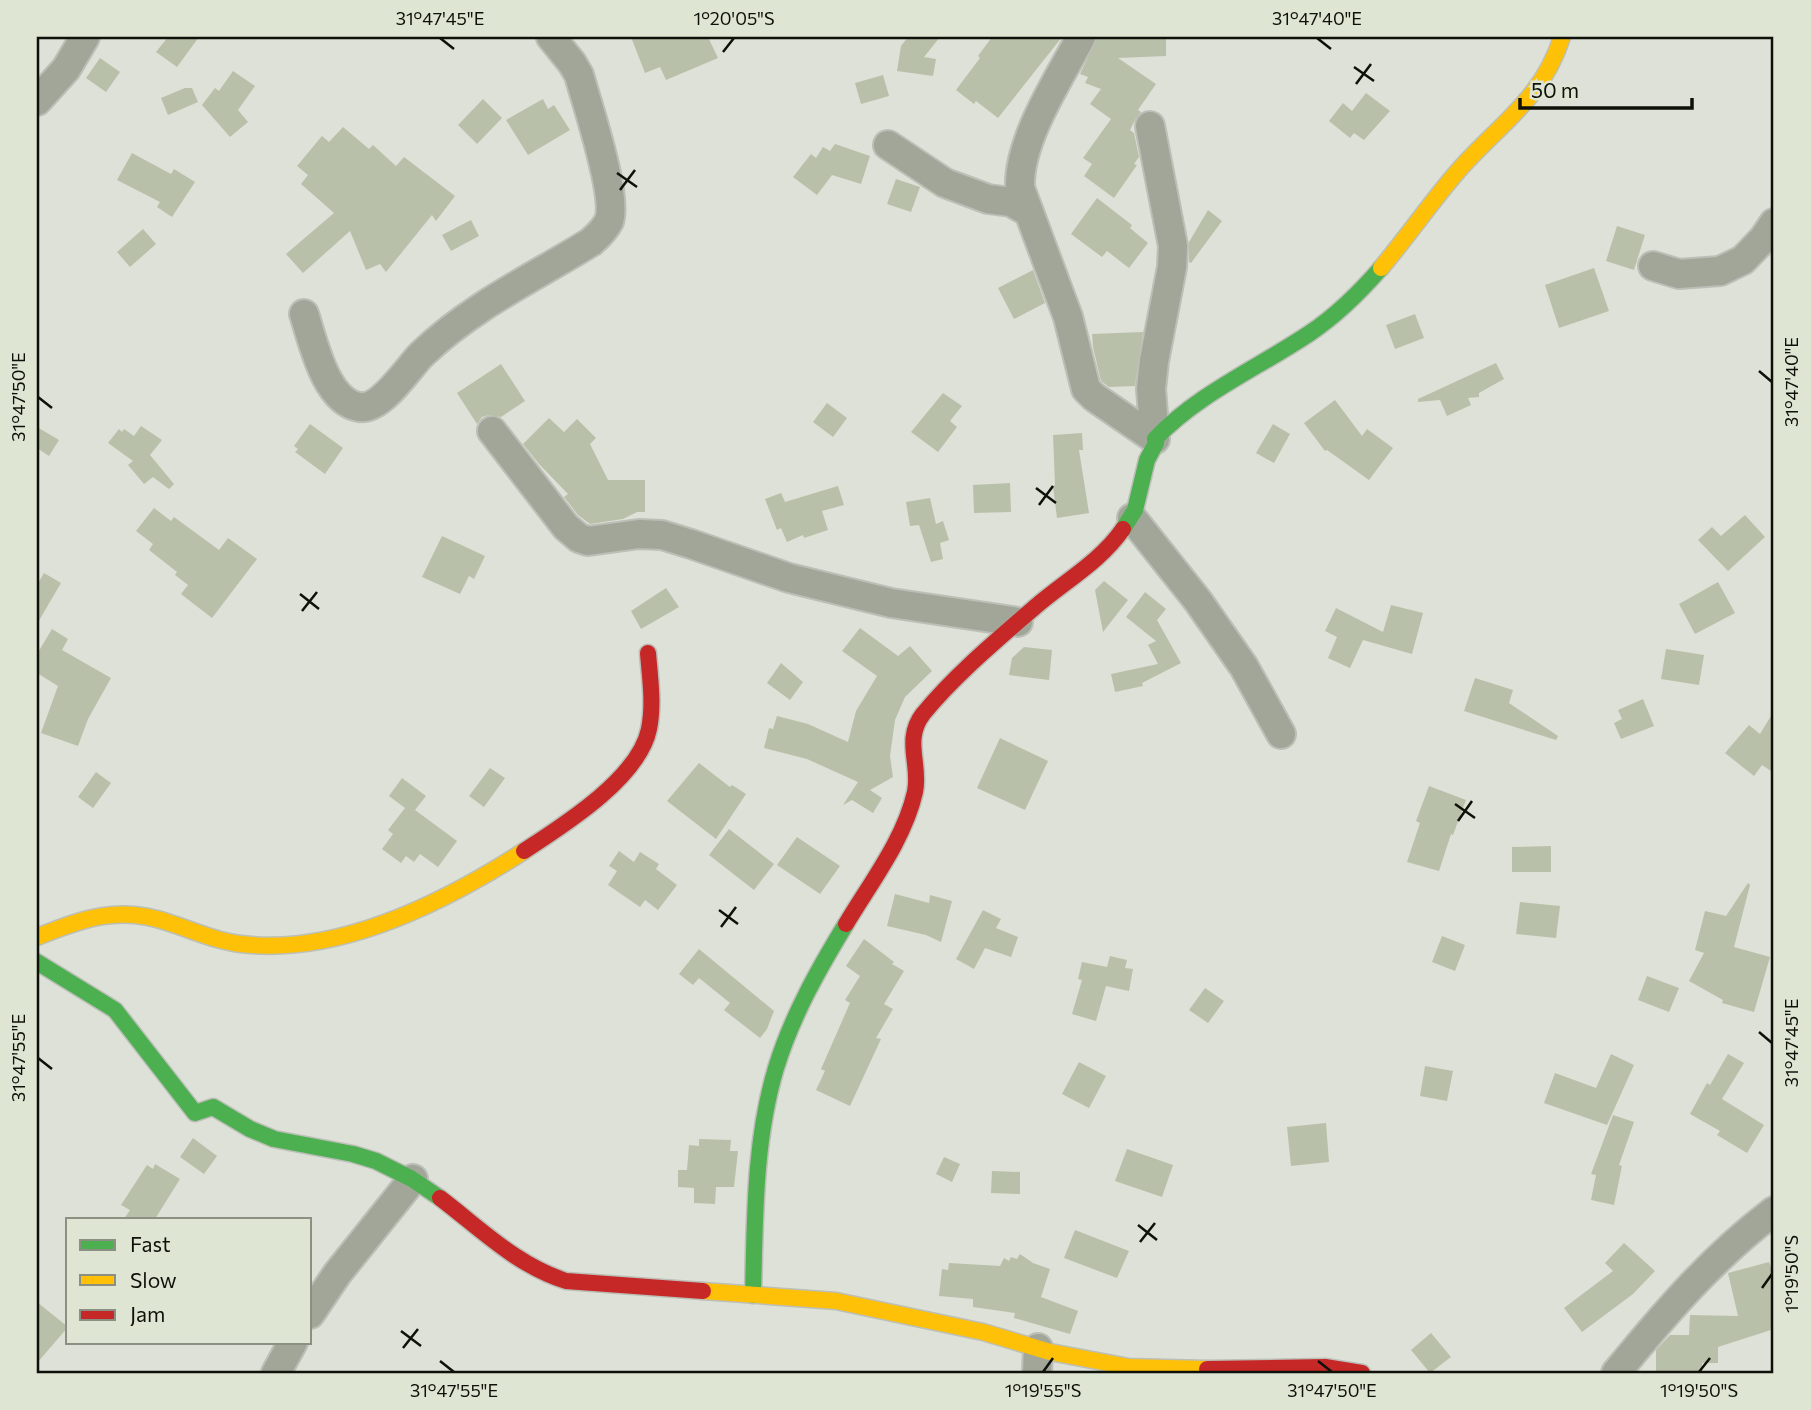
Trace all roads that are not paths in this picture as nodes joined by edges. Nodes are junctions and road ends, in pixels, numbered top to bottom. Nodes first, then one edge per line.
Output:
1 (85, 37) edge
2 (551, 37) edge
3 (1081, 37) edge
4 (1562, 37) edge
5 (37, 101) edge
6 (1150, 126) dead end
7 (888, 145) dead end
8 (1029, 212) junction
9 (1774, 223) edge
10 (1653, 266) dead end
11 (304, 314) dead end
12 (492, 431) dead end
13 (1155, 439) junction
14 (1132, 517) junction
15 (1018, 622) junction
16 (649, 653) dead end
17 (1281, 734) dead end
18 (37, 937) edge
19 (37, 962) edge
20 (412, 1179) junction
21 (1774, 1211) edge
22 (753, 1296) junction
23 (312, 1311) edge
24 (292, 1344) edge
25 (1037, 1361) edge
26 (276, 1373) edge
27 (1362, 1373) edge
28 (1616, 1373) edge

1 - 5 street
2 - 11 street
3 - 8 street
4 - 13 street
6 - 13 street
7 - 8 street
8 - 13 street
9 - 10 street
12 - 15 street
13 - 14 street
14 - 15 street
14 - 17 street
15 - 22 street
16 - 18 street
19 - 20 street
20 - 22 street
20 - 23 street
21 - 28 street
22 - 25 street
24 - 26 street
25 - 27 street

